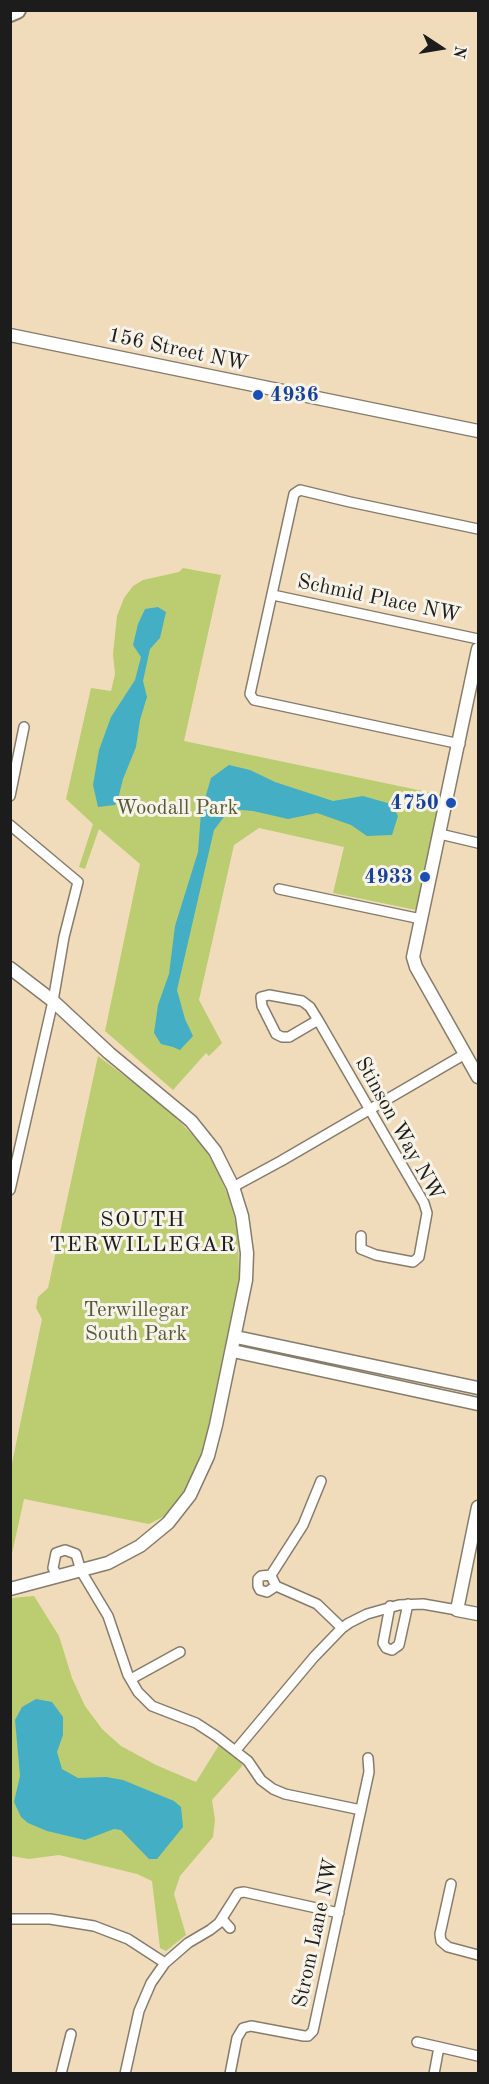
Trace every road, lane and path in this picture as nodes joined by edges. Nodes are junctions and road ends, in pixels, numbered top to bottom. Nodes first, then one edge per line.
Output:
1 (17, 10) edge
2 (10, 13) edge
3 (10, 335) edge
4 (478, 431) edge
5 (478, 529) edge
6 (273, 595) junction
7 (478, 639) edge
8 (478, 649) edge
9 (24, 727) dead end
10 (460, 744) junction
11 (10, 796) edge
12 (10, 825) edge
13 (440, 834) junction
14 (478, 843) edge
15 (279, 889) dead end
16 (421, 919) junction
17 (10, 968) edge
18 (52, 1001) junction
19 (318, 1020) junction
20 (465, 1054) junction
21 (478, 1077) edge
22 (370, 1110) junction
23 (233, 1187) junction
24 (10, 1190) edge
25 (361, 1236) dead end
26 (236, 1337) junction
27 (233, 1351) junction
28 (478, 1388) edge
29 (478, 1404) edge
30 (321, 1481) dead end
31 (478, 1507) edge
32 (81, 1571) junction
33 (272, 1575) junction
34 (58, 1577) junction
35 (276, 1586) junction
36 (10, 1588) edge
37 (408, 1604) junction
38 (390, 1606) junction
39 (457, 1610) junction
40 (478, 1614) edge
41 (342, 1628) junction
42 (180, 1652) dead end
43 (130, 1679) junction
44 (236, 1750) junction
45 (368, 1758) dead end
46 (361, 1810) junction
47 (451, 1884) dead end
48 (339, 1912) junction
49 (222, 1918) junction
50 (10, 1919) edge
51 (230, 1928) dead end
52 (478, 1955) edge
53 (165, 1963) junction
54 (71, 2034) dead end
55 (417, 2042) dead end
56 (440, 2047) junction
57 (478, 2056) edge
58 (61, 2073) edge
59 (125, 2073) edge
60 (230, 2073) edge
61 (434, 2073) edge

1 - 2 highway
3 - 4 street, 156 Street NW
5 - 6 street
6 - 7 street, Schmid Place NW
6 - 10 street
8 - 10 street
9 - 11 street
10 - 13 street
12 - 18 street
13 - 14 street
13 - 16 street
15 - 16 street
16 - 20 street
17 - 18 street
18 - 23 street
18 - 24 street
19 - 19 street, Stinson Way NW
19 - 22 street, Stinson Way NW
20 - 21 street
20 - 22 street
22 - 23 street
22 - 25 street, Stinson Way NW
23 - 26 street
26 - 27 street
26 - 28 street
27 - 29 street
27 - 32 street
30 - 33 street
31 - 39 street
32 - 34 street
32 - 34 street
32 - 43 street
33 - 35 street
33 - 35 street
34 - 36 street
35 - 41 street
37 - 38 street
37 - 38 street
37 - 39 street
38 - 41 street
39 - 40 street
41 - 44 street
42 - 43 street
43 - 44 street
44 - 46 street
45 - 46 street, Strom Lane NW
46 - 48 street, Strom Lane NW
47 - 52 street
48 - 49 street
48 - 60 street, Strom Lane NW
49 - 51 street
49 - 53 street
50 - 53 street
53 - 59 street
54 - 58 street
55 - 56 street
56 - 57 street
56 - 61 street

